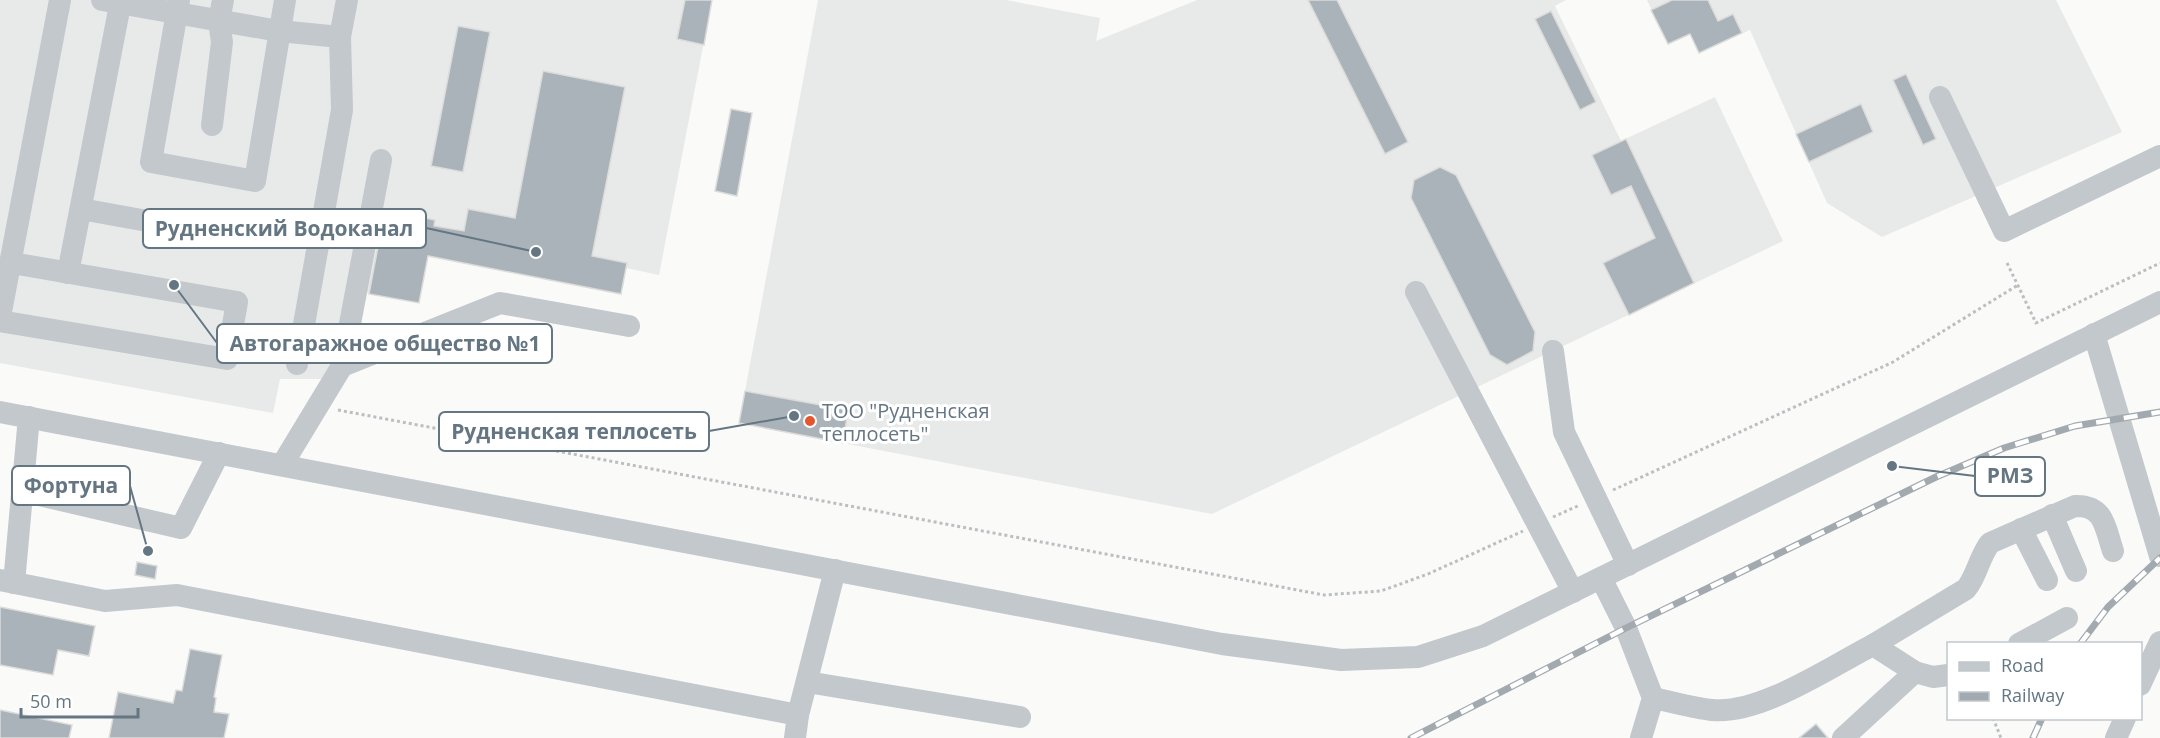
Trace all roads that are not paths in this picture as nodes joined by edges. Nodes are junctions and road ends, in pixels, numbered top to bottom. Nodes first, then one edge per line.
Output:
1 (60, 0) edge
2 (285, 0) edge
3 (347, 0) edge
4 (115, 1) edge
5 (178, 7) edge
6 (221, 10) edge
7 (279, 31) junction
8 (340, 37) junction
9 (1940, 97) dead end
10 (212, 125) dead end
11 (2160, 156) edge
12 (381, 160) dead end
13 (81, 209) junction
14 (241, 238) dead end
15 (12, 263) junction
16 (69, 273) junction
17 (1416, 292) dead end
18 (2160, 302) edge
19 (0, 319) edge
20 (629, 326) dead end
21 (2094, 334) junction
22 (1552, 351) dead end
23 (297, 364) dead end
24 (342, 366) junction
25 (0, 412) edge
26 (29, 417) junction
27 (219, 453) junction
28 (282, 465) junction
29 (22, 491) junction
30 (2052, 515) junction
31 (2021, 529) junction
32 (2114, 551) dead end
33 (2160, 555) edge
34 (1628, 565) junction
35 (835, 570) junction
36 (2076, 571) dead end
37 (1601, 578) junction
38 (2047, 580) dead end
39 (7, 582) edge
40 (1573, 592) junction
41 (2067, 618) dead end
42 (2023, 642) edge
43 (2160, 642) edge
44 (1873, 645) junction
45 (1915, 672) junction
46 (1947, 675) edge
47 (2142, 681) edge
48 (807, 682) junction
49 (1653, 698) junction
50 (798, 715) junction
51 (1020, 717) dead end
52 (2124, 720) edge
53 (795, 738) edge
54 (1641, 738) edge
55 (1843, 738) edge
56 (2116, 738) edge

1 - 15 street
2 - 7 street
3 - 8 street
4 - 5 street
4 - 13 street
5 - 6 street
5 - 7 street
6 - 7 street
6 - 10 street
7 - 8 street
8 - 23 street
9 - 11 street
12 - 24 street
13 - 14 street
13 - 16 street
15 - 16 street
15 - 19 street
16 - 19 street
17 - 40 street
18 - 21 street
20 - 24 street
21 - 33 street
21 - 34 street
22 - 34 street
24 - 28 street
25 - 26 street
26 - 27 street
26 - 29 street
27 - 28 street
27 - 29 street
28 - 35 street
29 - 39 street
30 - 31 street
30 - 32 street
30 - 36 street
31 - 38 street
31 - 44 street
34 - 37 street
35 - 40 street
35 - 48 street
37 - 40 street
37 - 49 street
39 - 50 street
41 - 42 street
43 - 47 street
44 - 45 street
44 - 49 street
45 - 46 street
45 - 55 street
48 - 50 street
48 - 51 street
49 - 54 street
50 - 53 street
52 - 56 street

